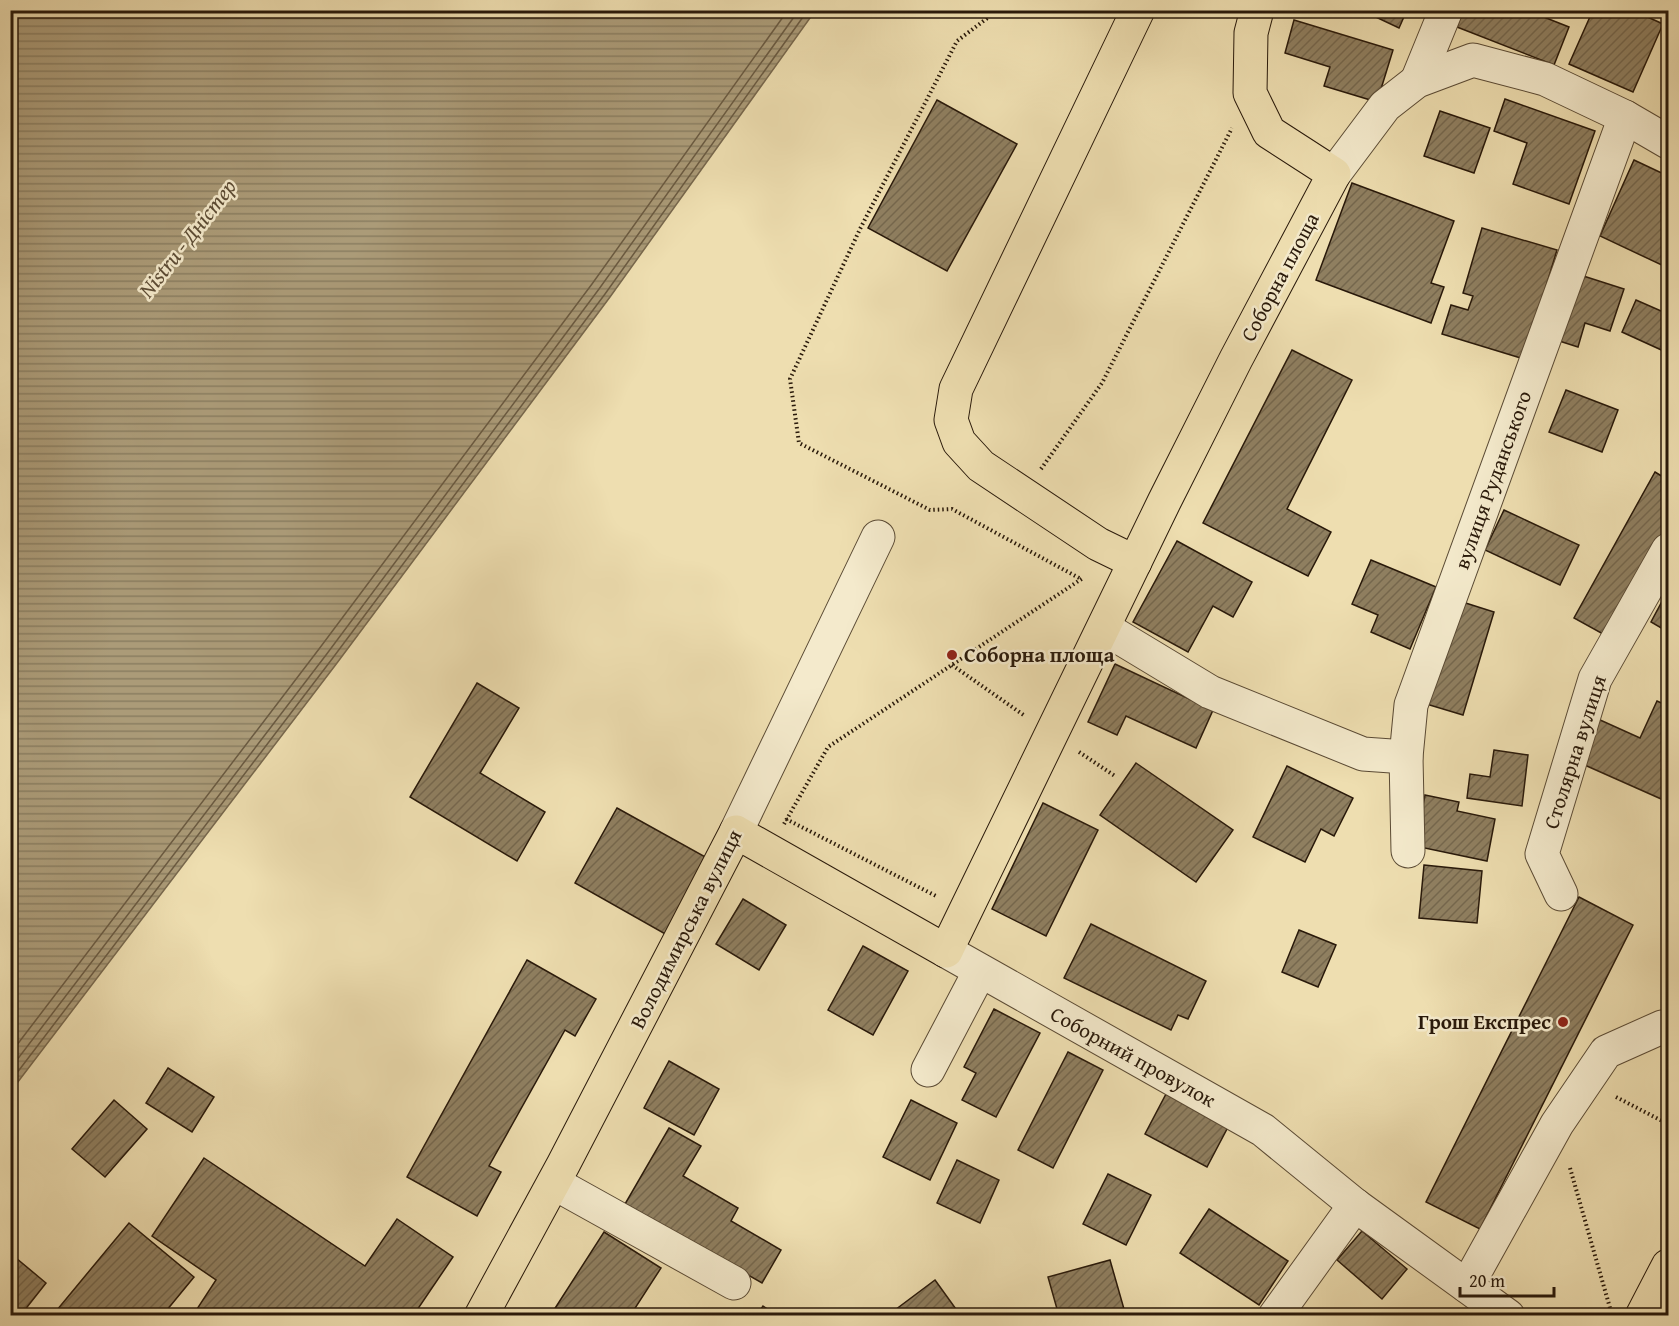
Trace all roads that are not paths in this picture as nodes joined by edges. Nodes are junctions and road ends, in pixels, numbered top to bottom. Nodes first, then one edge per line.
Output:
1 (1138, 10) edge
2 (1257, 10) edge
3 (1446, 10) edge
4 (1417, 81) junction
5 (1625, 117) junction
6 (1668, 142) edge
7 (1334, 174) junction
8 (878, 537) dead end
9 (1668, 550) edge
10 (1127, 558) junction
11 (1104, 628) junction
12 (1406, 757) junction
13 (736, 832) junction
14 (1407, 851) dead end
15 (1561, 894) dead end
16 (946, 951) junction
17 (980, 970) junction
18 (1668, 1026) edge
19 (928, 1070) dead end
20 (554, 1182) junction
21 (1355, 1205) junction
22 (1668, 1266) edge
23 (734, 1283) dead end
24 (1467, 1286) junction
25 (481, 1316) edge
26 (1275, 1316) edge
27 (1508, 1316) edge
28 (1642, 1316) edge

1 - 10 main road
2 - 7 main road
3 - 4 street
4 - 5 street
4 - 7 street
5 - 6 street
5 - 12 street, вулиця Руданського
7 - 10 main road, Соборна площа
8 - 13 street, Володимирська вулиця
9 - 15 street, Столярна вулиця
10 - 11 main road, Соборна площа
11 - 12 street
11 - 16 main road, Соборна площа
12 - 14 street, вулиця Руданського
13 - 16 main road, Соборний провулок
13 - 20 main road, Володимирська вулиця
16 - 17 street, Соборний провулок
17 - 19 street
17 - 21 street, Соборний провулок
18 - 24 street
20 - 23 street
20 - 25 main road, Володимирська вулиця
21 - 24 street, Соборний провулок
21 - 26 street
22 - 28 main road
24 - 27 street, Соборний провулок

